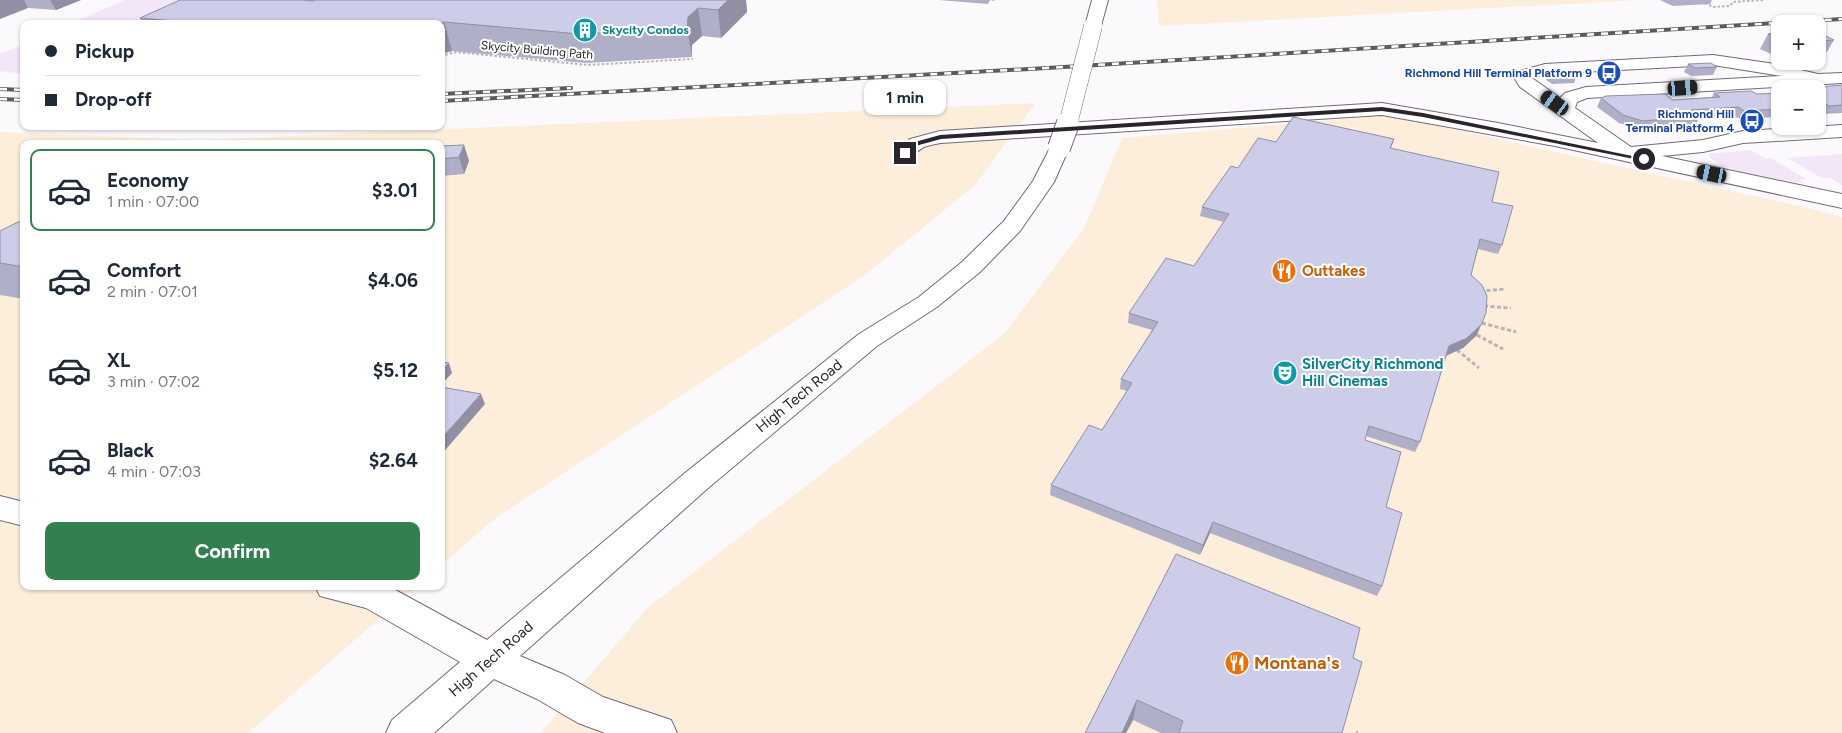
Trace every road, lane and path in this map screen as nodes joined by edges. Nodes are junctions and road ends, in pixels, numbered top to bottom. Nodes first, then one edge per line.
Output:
1 (1100, 0) edge
2 (1763, 0) edge
3 (1702, 1) dead end
4 (445, 55) edge
5 (693, 59) dead end
6 (1842, 78) edge
7 (1816, 79) junction
8 (1569, 113) junction
9 (1842, 131) edge
10 (905, 153) dead end
11 (1627, 154) junction
12 (1842, 201) edge
13 (1505, 289) dead end
14 (1474, 291) edge
15 (1482, 306) edge
16 (1510, 308) dead end
17 (1482, 323) edge
18 (1516, 332) dead end
19 (1477, 335) edge
20 (1504, 349) dead end
21 (1457, 350) edge
22 (1480, 368) dead end
23 (0, 508) edge
24 (20, 513) edge
25 (349, 590) edge
26 (489, 660) junction
27 (406, 733) edge
28 (657, 733) edge

1 - 26 street, High Tech Road, bridge
2 - 3 path
4 - 5 path, Skycity Building Path
6 - 7 street
7 - 8 street
7 - 8 street
8 - 11 street
9 - 11 street
10 - 11 street
11 - 12 street
13 - 14 path
15 - 16 path
17 - 18 path
19 - 20 path
21 - 22 path
23 - 24 street
25 - 26 street
26 - 27 street, High Tech Road
26 - 28 street

